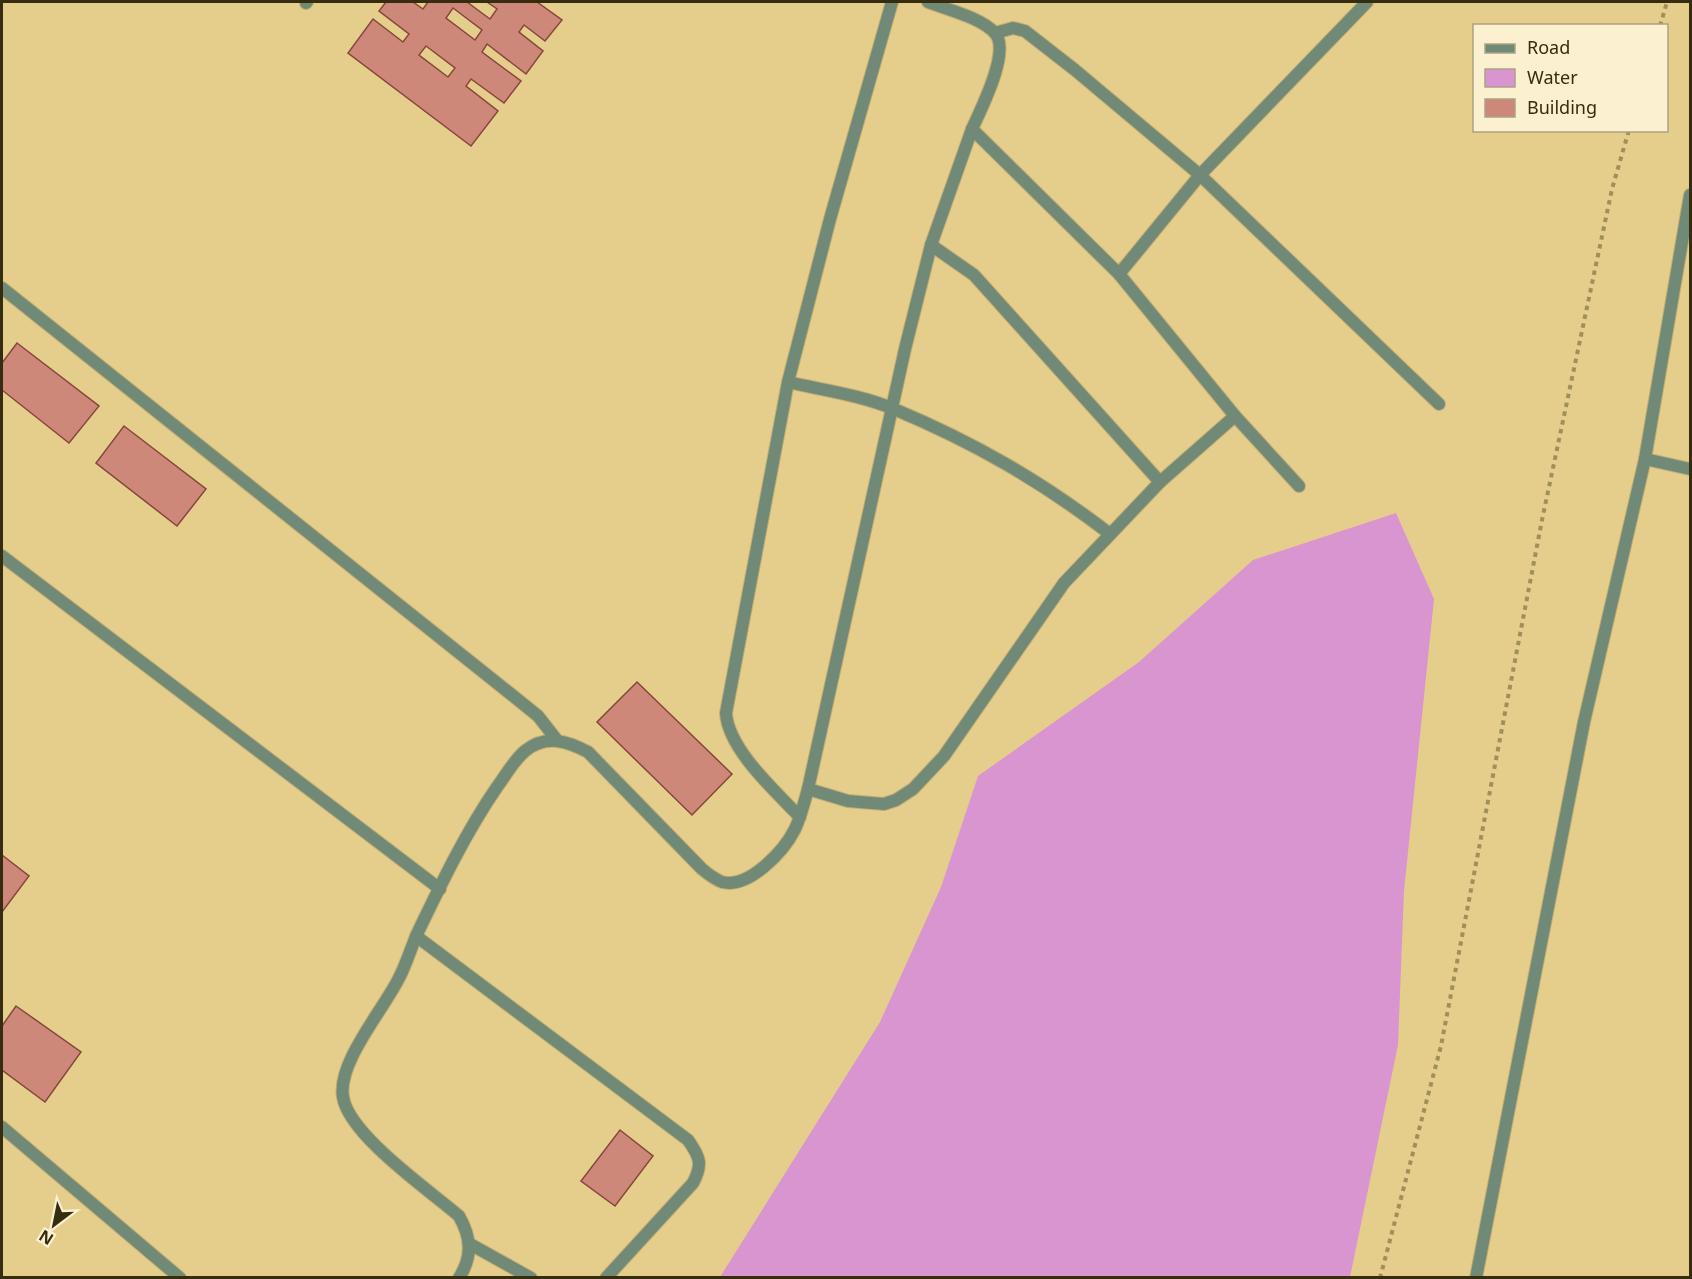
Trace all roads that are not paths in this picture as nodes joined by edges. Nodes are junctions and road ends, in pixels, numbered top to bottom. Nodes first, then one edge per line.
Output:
1 (892, 2) edge
2 (928, 2) edge
3 (1367, 2) edge
4 (995, 33) junction
5 (972, 129) junction
6 (1200, 175) junction
7 (1690, 195) edge
8 (932, 244) junction
9 (1119, 274) junction
10 (2, 288) edge
11 (788, 382) junction
12 (1439, 404) dead end
13 (892, 408) junction
14 (1234, 416) junction
15 (1645, 459) junction
16 (1690, 469) edge
17 (1160, 482) junction
18 (1299, 486) dead end
19 (1110, 534) junction
20 (2, 556) edge
21 (556, 739) junction
22 (808, 789) junction
23 (800, 817) junction
24 (440, 889) junction
25 (416, 936) junction
26 (2, 1127) edge
27 (470, 1244) junction
28 (180, 1278) edge
29 (459, 1278) edge
30 (531, 1278) edge
31 (606, 1278) edge
32 (1476, 1278) edge

1 - 11 street
2 - 4 street
3 - 6 street
4 - 5 street
4 - 6 street
5 - 8 street
5 - 9 street
6 - 9 street
6 - 12 street
7 - 15 street
8 - 13 street
8 - 17 street
9 - 14 street
10 - 21 street
11 - 13 street
11 - 23 street
13 - 19 street
13 - 22 street
14 - 17 street
14 - 18 street
15 - 16 street
15 - 32 street
17 - 19 street
19 - 22 street
20 - 24 street
21 - 23 street
21 - 24 street
22 - 23 street
24 - 25 street
25 - 27 street
25 - 31 street
26 - 28 street
27 - 29 street
27 - 30 street

